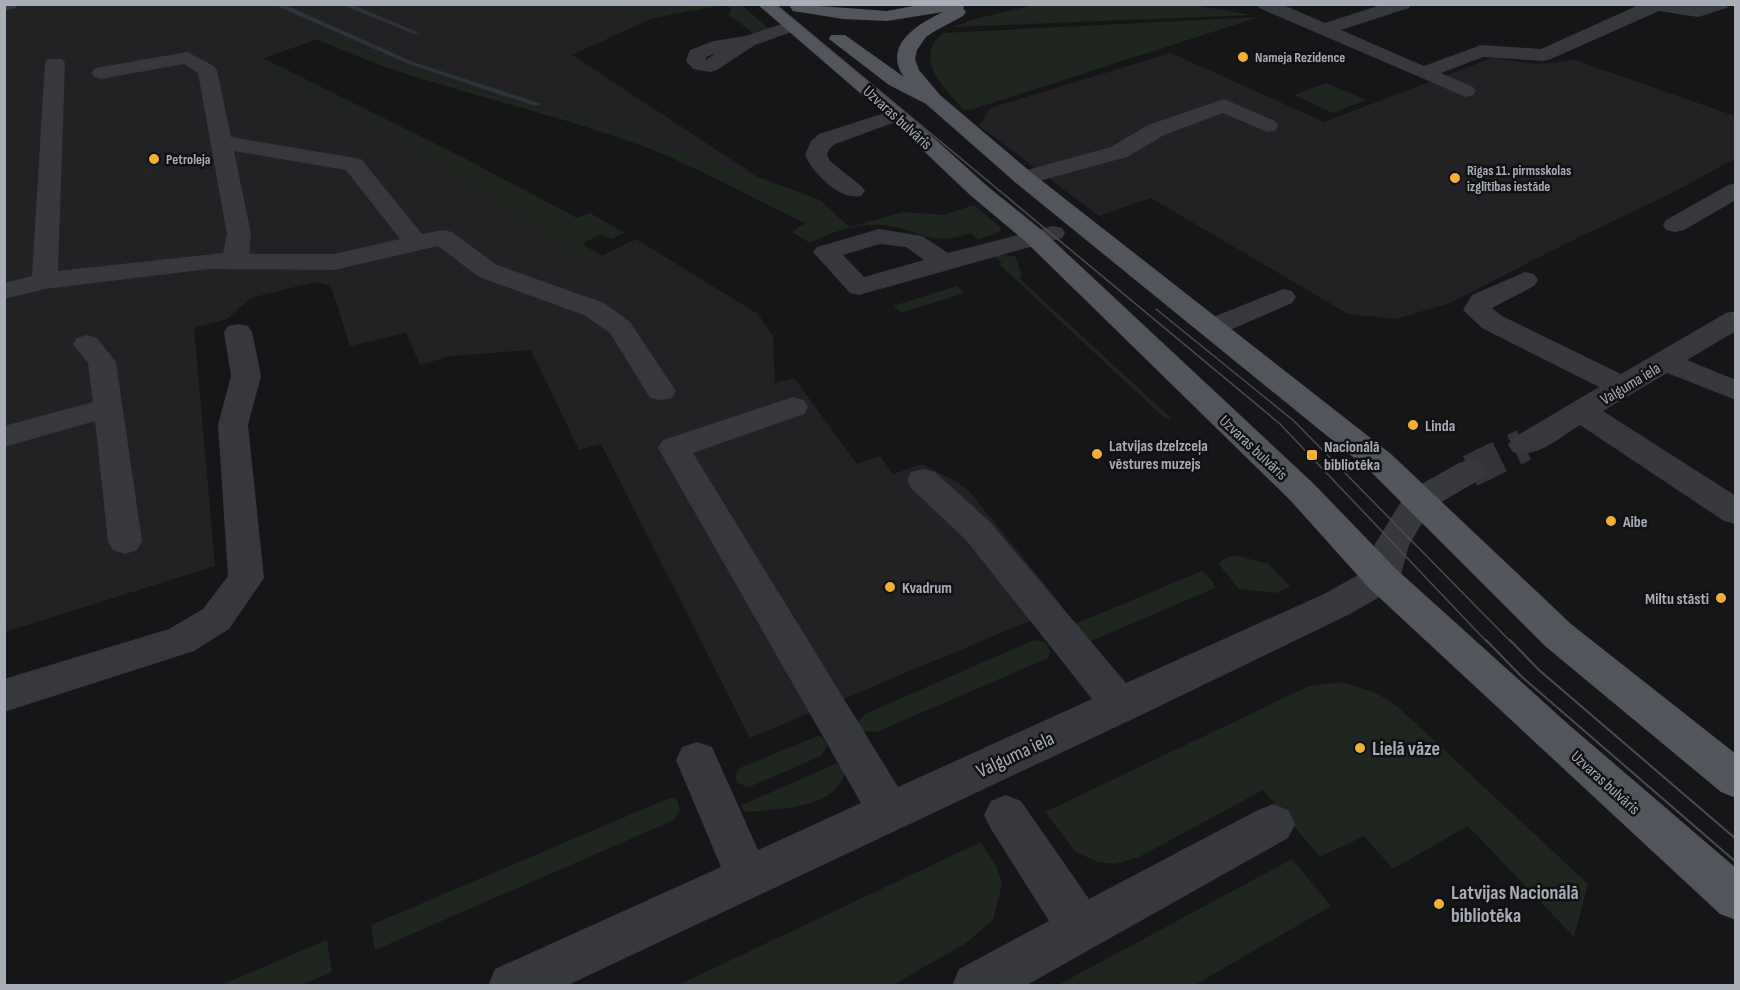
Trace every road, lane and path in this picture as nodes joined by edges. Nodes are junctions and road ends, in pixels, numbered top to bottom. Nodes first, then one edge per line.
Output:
1 (9, 4) edge
2 (765, 4) edge
3 (958, 4) edge
4 (973, 4) edge
5 (1265, 4) edge
6 (1402, 4) edge
7 (1652, 5) edge
8 (4, 6) edge
9 (797, 6) edge
10 (1715, 7) edge
11 (887, 16) junction
12 (1736, 18) edge
13 (791, 26) junction
14 (1322, 30) junction
15 (748, 41) dead end
16 (851, 48) junction
17 (55, 63) dead end
18 (845, 71) junction
19 (101, 73) dead end
20 (1423, 73) junction
21 (1467, 91) dead end
22 (933, 100) junction
23 (897, 115) junction
24 (1266, 126) dead end
25 (221, 142) junction
26 (1024, 178) junction
27 (1736, 190) edge
28 (854, 191) dead end
29 (1675, 225) dead end
30 (1044, 235) junction
31 (416, 243) junction
32 (236, 261) junction
33 (945, 262) dead end
34 (1525, 280) dead end
35 (45, 281) junction
36 (4, 291) edge
37 (1283, 297) dead end
38 (1736, 319) edge
39 (1213, 327) junction
40 (238, 332) dead end
41 (87, 344) dead end
42 (1666, 362) junction
43 (1623, 387) junction
44 (661, 391) dead end
45 (1736, 391) edge
46 (793, 406) dead end
47 (109, 407) junction
48 (1582, 412) junction
49 (4, 436) edge
50 (1524, 445) tunnel mouth
51 (1470, 471) tunnel mouth
52 (923, 480) dead end
53 (1419, 500) junction
54 (1736, 512) edge
55 (125, 541) dead end
56 (1382, 578) junction
57 (4, 696) edge
58 (1121, 706) junction
59 (697, 760) dead end
60 (1736, 779) edge
61 (890, 812) junction
62 (1006, 815) dead end
63 (1274, 824) dead end
64 (748, 877) junction
65 (1736, 898) edge
66 (1081, 928) junction
67 (512, 986) edge
68 (976, 986) edge

1 - 8 street
2 - 13 main road, Uzvaras bulvāris
3 - 11 main road
4 - 22 main road
5 - 14 street
6 - 14 street
7 - 10 street
7 - 20 street
9 - 11 main road
9 - 16 main road, Uzvaras bulvāris
10 - 12 street
11 - 16 main road
13 - 15 street
13 - 18 main road, Uzvaras bulvāris
14 - 20 street
16 - 18 main road
16 - 22 main road, Uzvaras bulvāris
17 - 35 street
18 - 23 main road, Uzvaras bulvāris
19 - 25 street
20 - 21 street
22 - 26 main road, Uzvaras bulvāris
23 - 28 street
23 - 30 main road, Uzvaras bulvāris
24 - 26 street
25 - 31 street
25 - 32 street
26 - 39 main road, Uzvaras bulvāris
27 - 29 street
30 - 33 street
30 - 56 main road, Uzvaras bulvāris
31 - 32 street
31 - 44 street
32 - 35 street
34 - 43 street
35 - 36 street
37 - 39 street
38 - 42 street, Valguma iela
39 - 53 main road, Uzvaras bulvāris
40 - 57 street
41 - 47 street
42 - 43 street, Valguma iela
42 - 45 street
43 - 48 street, Valguma iela
46 - 61 street
47 - 49 street
47 - 55 street
48 - 50 street, Valguma iela
48 - 54 street
51 - 53 street
52 - 58 street
53 - 56 street
53 - 60 main road, Uzvaras bulvāris
56 - 58 street, Valguma iela
56 - 65 main road, Uzvaras bulvāris
58 - 61 street, Valguma iela
59 - 64 street
61 - 64 street, Valguma iela
62 - 66 street
63 - 66 street
64 - 67 street, Valguma iela
66 - 68 street

